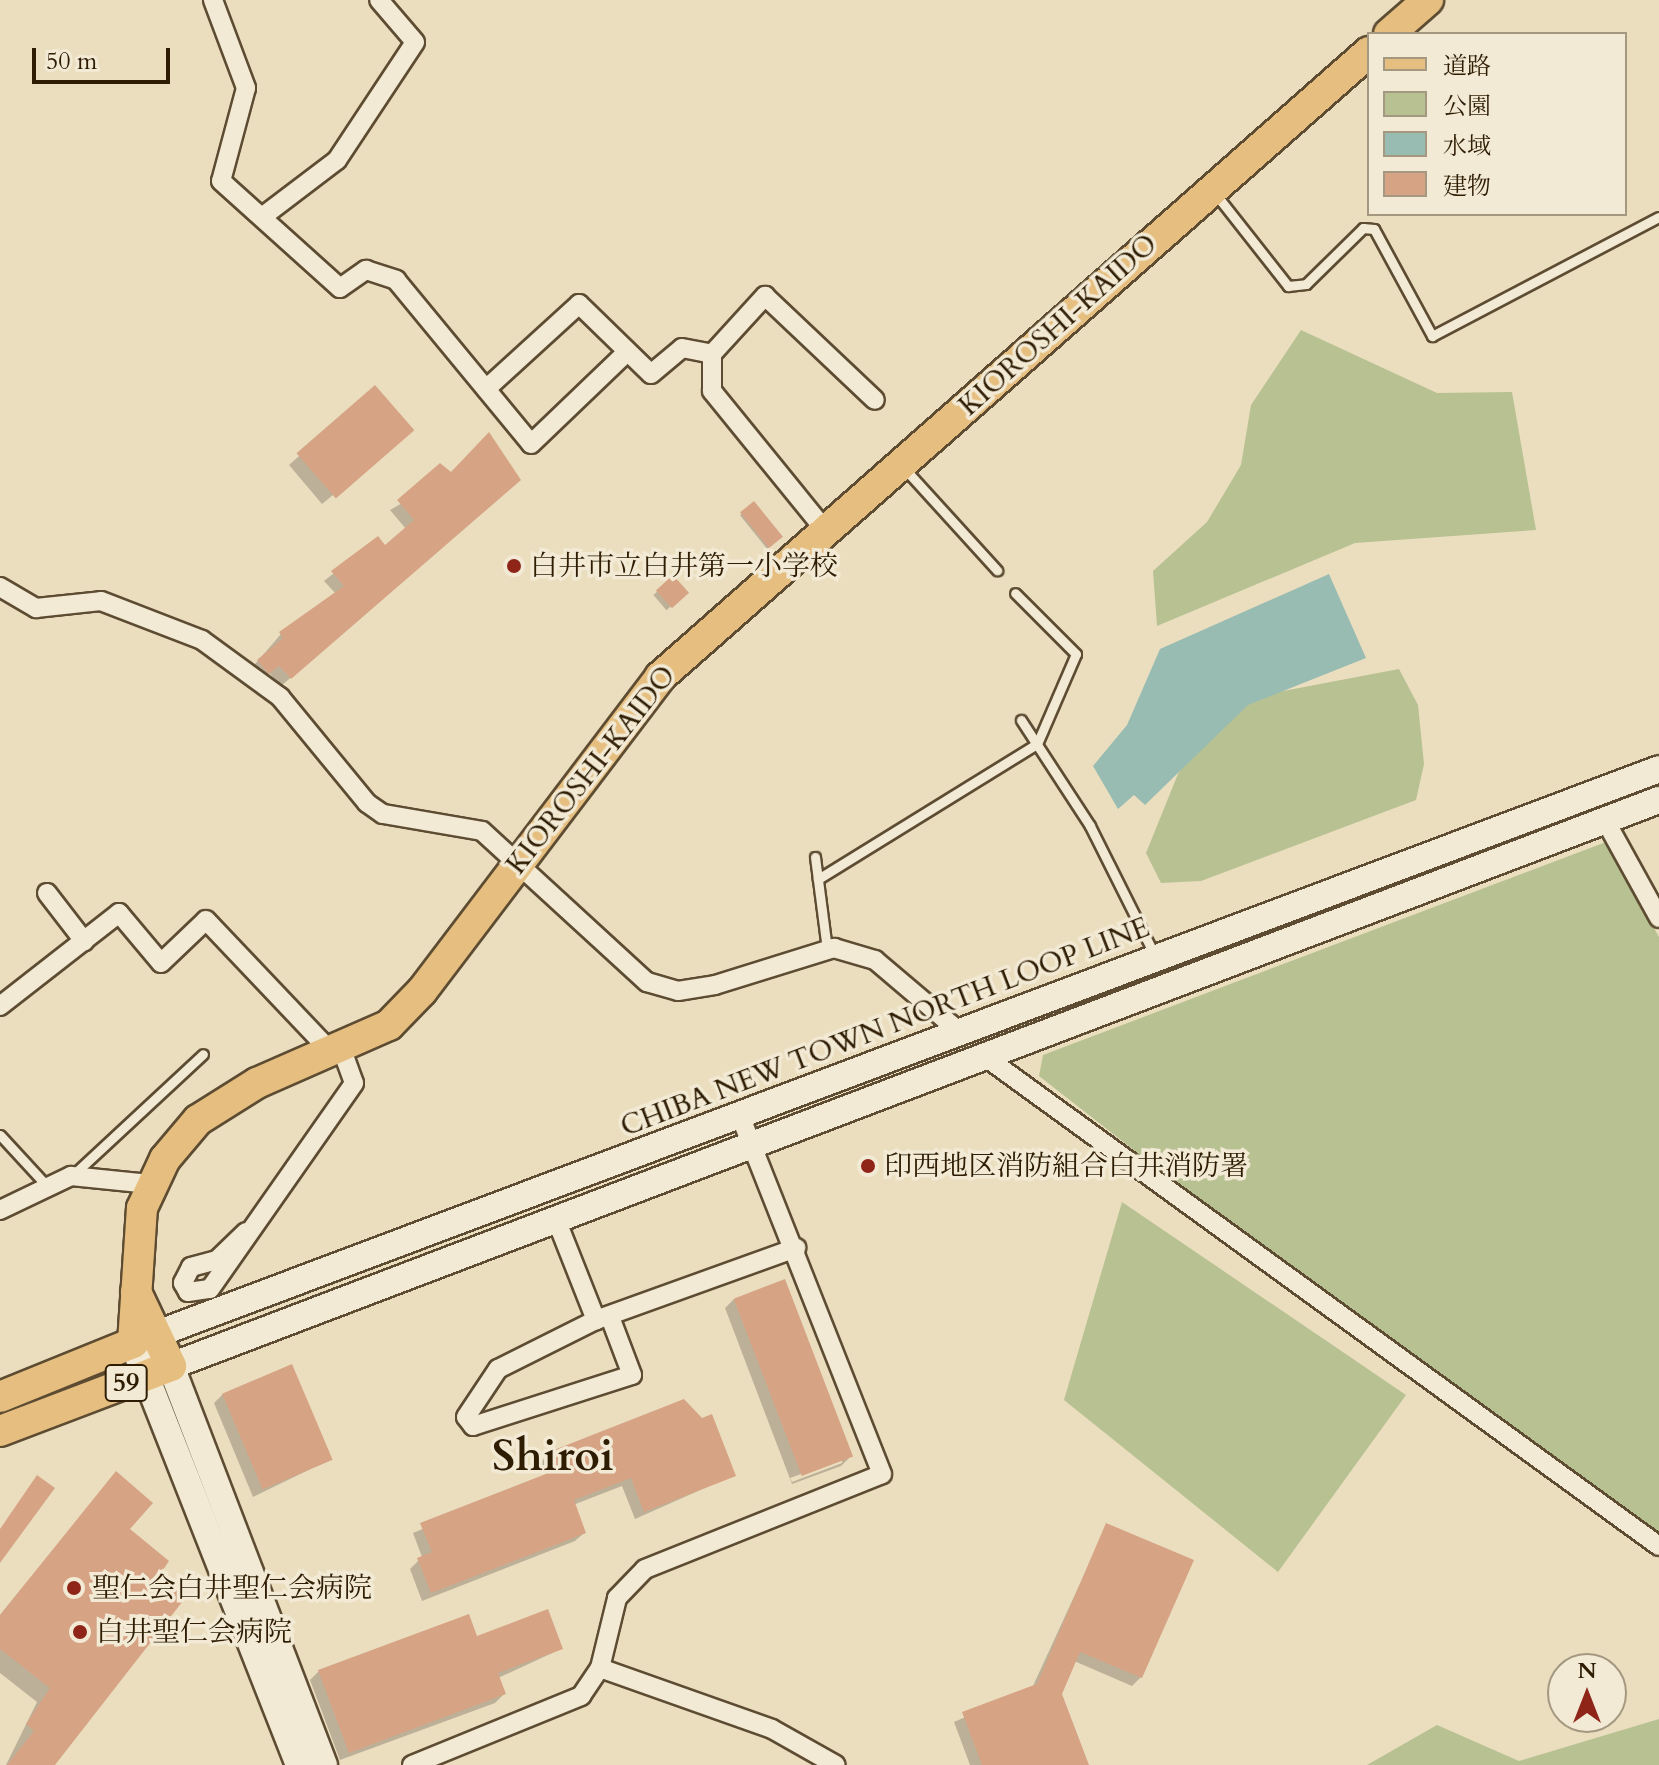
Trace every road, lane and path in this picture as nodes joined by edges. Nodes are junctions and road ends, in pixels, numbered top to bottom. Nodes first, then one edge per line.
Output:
1 (213, 0) edge
2 (379, 0) edge
3 (1420, 2) edge
4 (1391, 32) edge
5 (1367, 54) edge
6 (1212, 189) junction
7 (262, 217) junction
8 (1659, 217) edge
9 (627, 352) junction
10 (712, 354) junction
11 (486, 389) junction
12 (875, 400) dead end
13 (901, 463) junction
14 (824, 529) junction
15 (997, 570) dead end
16 (0, 587) edge
17 (1015, 593) dead end
18 (1021, 720) dead end
19 (1037, 744) junction
20 (1659, 769) edge
21 (1659, 800) edge
22 (1605, 820) junction
23 (815, 857) dead end
24 (518, 862) junction
25 (818, 879) junction
26 (47, 893) dead end
27 (1659, 918) edge
28 (84, 941) junction
29 (827, 949) junction
30 (1156, 959) junction
31 (3, 999) edge
32 (961, 1033) junction
33 (338, 1052) junction
34 (203, 1054) dead end
35 (984, 1056) junction
36 (741, 1117) junction
37 (0, 1135) edge
38 (752, 1145) junction
39 (71, 1176) junction
40 (150, 1184) junction
41 (48, 1187) junction
42 (0, 1210) edge
43 (556, 1219) junction
44 (246, 1232) dead end
45 (796, 1248) junction
46 (603, 1318) junction
47 (146, 1339) junction
48 (159, 1370) junction
49 (0, 1397) edge
50 (0, 1431) edge
51 (1659, 1546) edge
52 (600, 1668) junction
53 (299, 1765) edge
54 (324, 1765) edge
55 (412, 1765) edge
56 (836, 1765) edge

1 - 7 street
2 - 7 street
3 - 4 main road
5 - 6 main road, KIOROSHI-KAIDO / 59
6 - 8 lane
6 - 13 main road, KIOROSHI-KAIDO / 59
7 - 11 street
9 - 10 street
9 - 11 street
9 - 11 street
10 - 12 street
10 - 14 street
13 - 14 main road, KIOROSHI-KAIDO / 59
13 - 15 lane
14 - 24 main road, KIOROSHI-KAIDO / 59
16 - 24 street
17 - 19 lane
18 - 19 lane
19 - 25 lane
19 - 30 lane
20 - 30 main road, CHIBA NEW TOWN NORTH LOOP LINE
21 - 22 main road
22 - 27 street
22 - 35 main road
23 - 25 lane
24 - 29 street
24 - 33 main road, KIOROSHI-KAIDO / 59
25 - 29 lane
26 - 28 street
28 - 31 street
28 - 33 street
29 - 32 street
30 - 32 main road, CHIBA NEW TOWN NORTH LOOP LINE
32 - 36 main road, CHIBA NEW TOWN NORTH LOOP LINE
33 - 40 main road, KIOROSHI-KAIDO / 59
33 - 44 street
34 - 39 lane
35 - 38 main road
35 - 51 street
36 - 38 street
36 - 47 main road, CHIBA NEW TOWN NORTH LOOP LINE
37 - 41 lane
38 - 43 main road
38 - 45 street
39 - 40 street
39 - 41 street
40 - 47 main road, KIOROSHI-KAIDO / 59
41 - 42 street
43 - 46 street
43 - 48 main road
45 - 46 street
45 - 52 street
46 - 46 street
47 - 48 main road, KIOROSHI-KAIDO / 59
47 - 49 main road, 59
48 - 50 main road, 59
48 - 53 main road
48 - 54 main road
52 - 55 street
52 - 56 street

